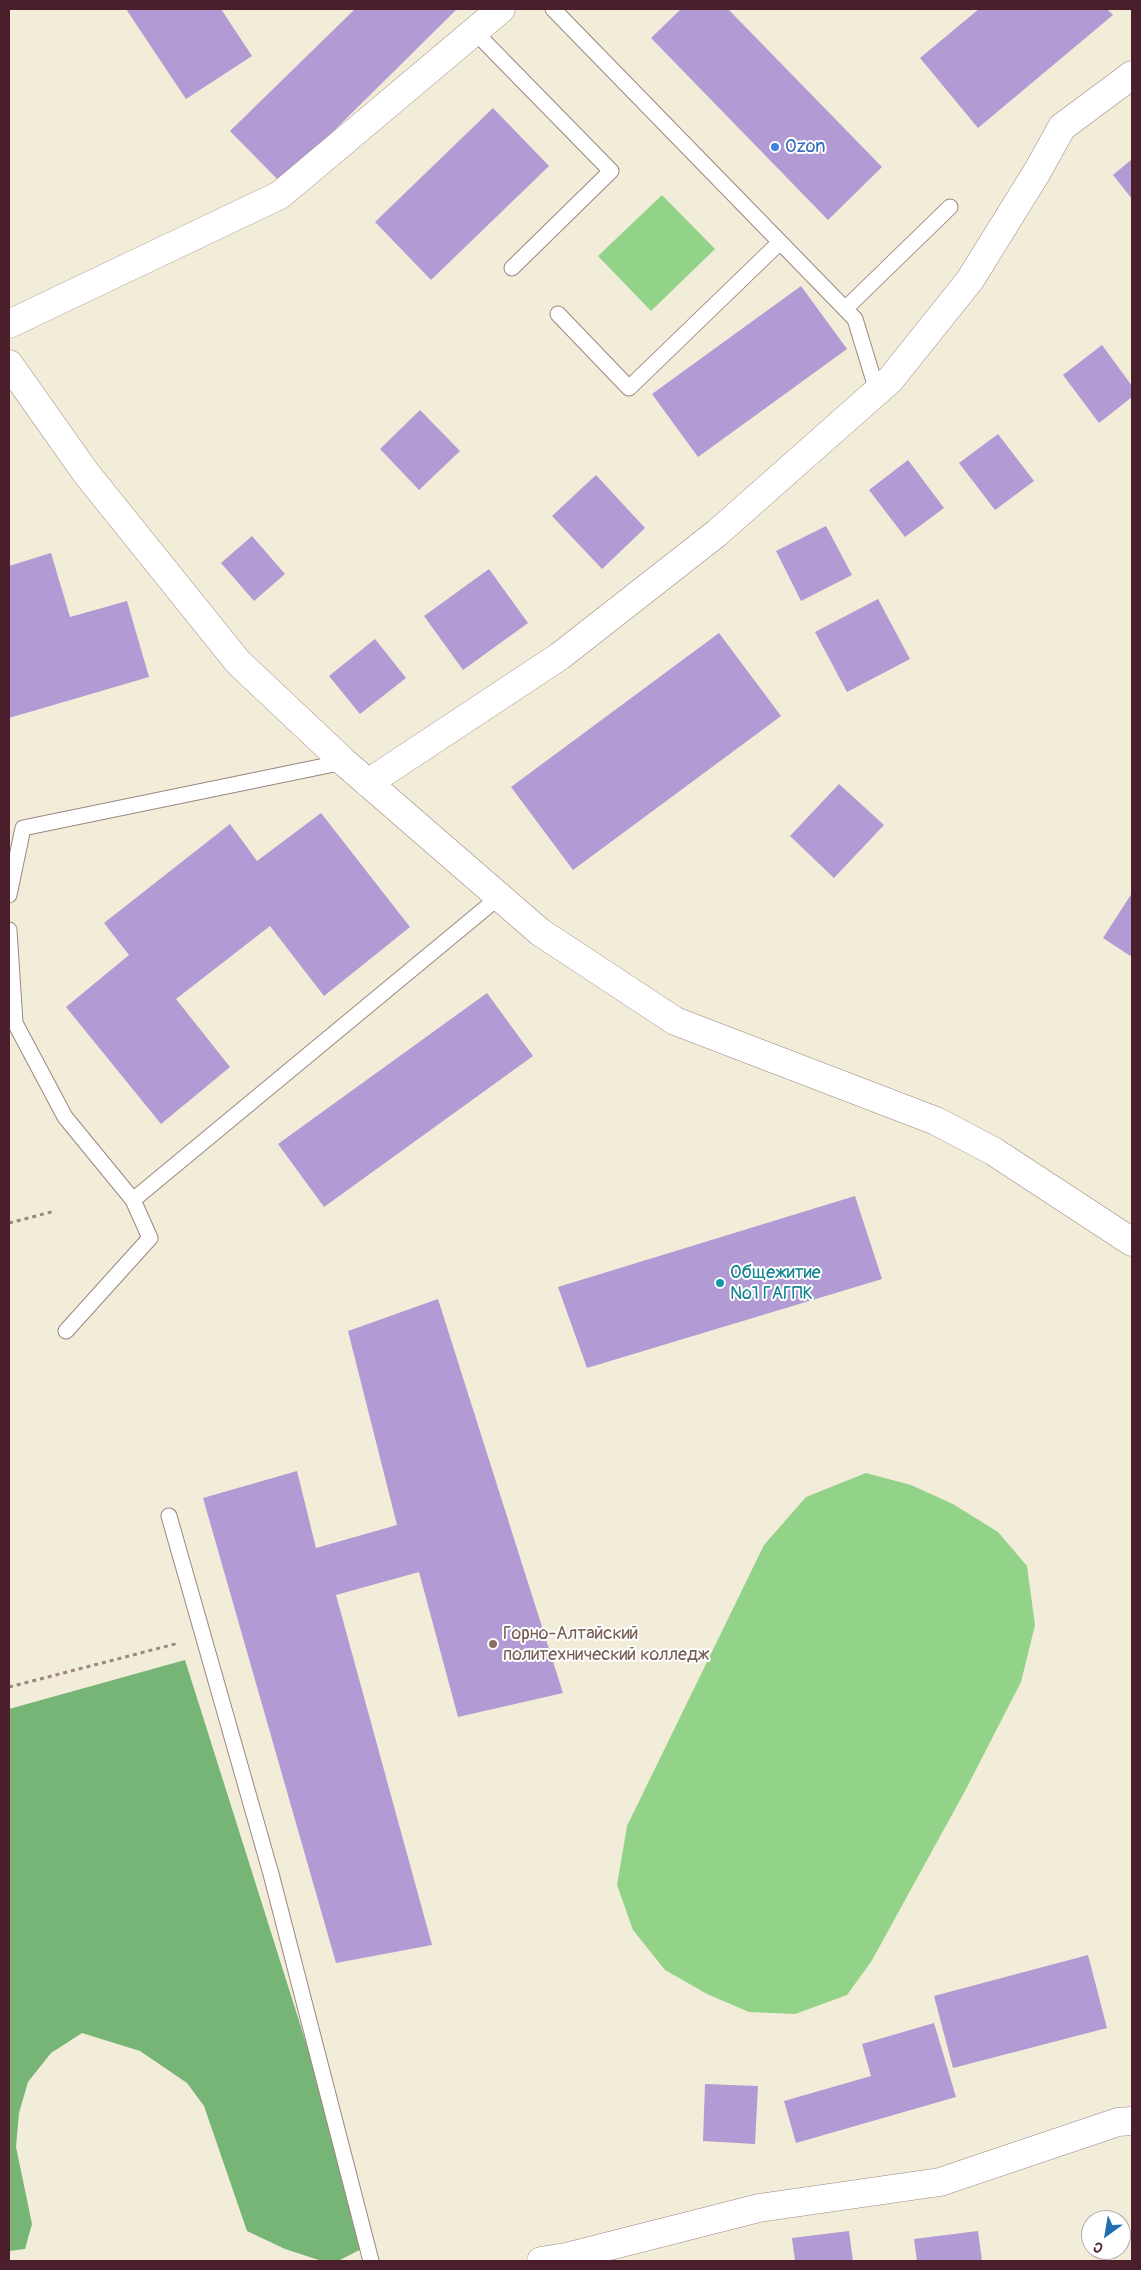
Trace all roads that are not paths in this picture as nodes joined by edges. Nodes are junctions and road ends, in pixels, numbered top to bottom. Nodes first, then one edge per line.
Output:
1 (501, 9) edge
2 (553, 9) edge
3 (475, 32) junction
4 (1132, 75) edge
5 (950, 207) dead end
6 (780, 242) junction
7 (512, 268) dead end
8 (845, 309) junction
9 (558, 314) dead end
10 (9, 324) edge
11 (9, 364) edge
12 (877, 391) junction
13 (344, 762) junction
14 (368, 783) junction
15 (9, 895) edge
16 (499, 897) junction
17 (9, 930) edge
18 (133, 1200) junction
19 (1132, 1242) edge
20 (66, 1331) dead end
21 (169, 1516) dead end
22 (1132, 2121) edge
23 (371, 2261) edge
24 (541, 2261) edge

1 - 3 street
2 - 6 lane
3 - 7 lane
3 - 10 street
4 - 12 street
5 - 8 lane
6 - 8 lane
6 - 9 lane
8 - 12 lane
11 - 13 street
12 - 14 street
13 - 14 street
13 - 15 lane
14 - 16 street
16 - 18 lane
16 - 19 street
17 - 18 lane
18 - 20 lane
21 - 23 lane
22 - 24 street

